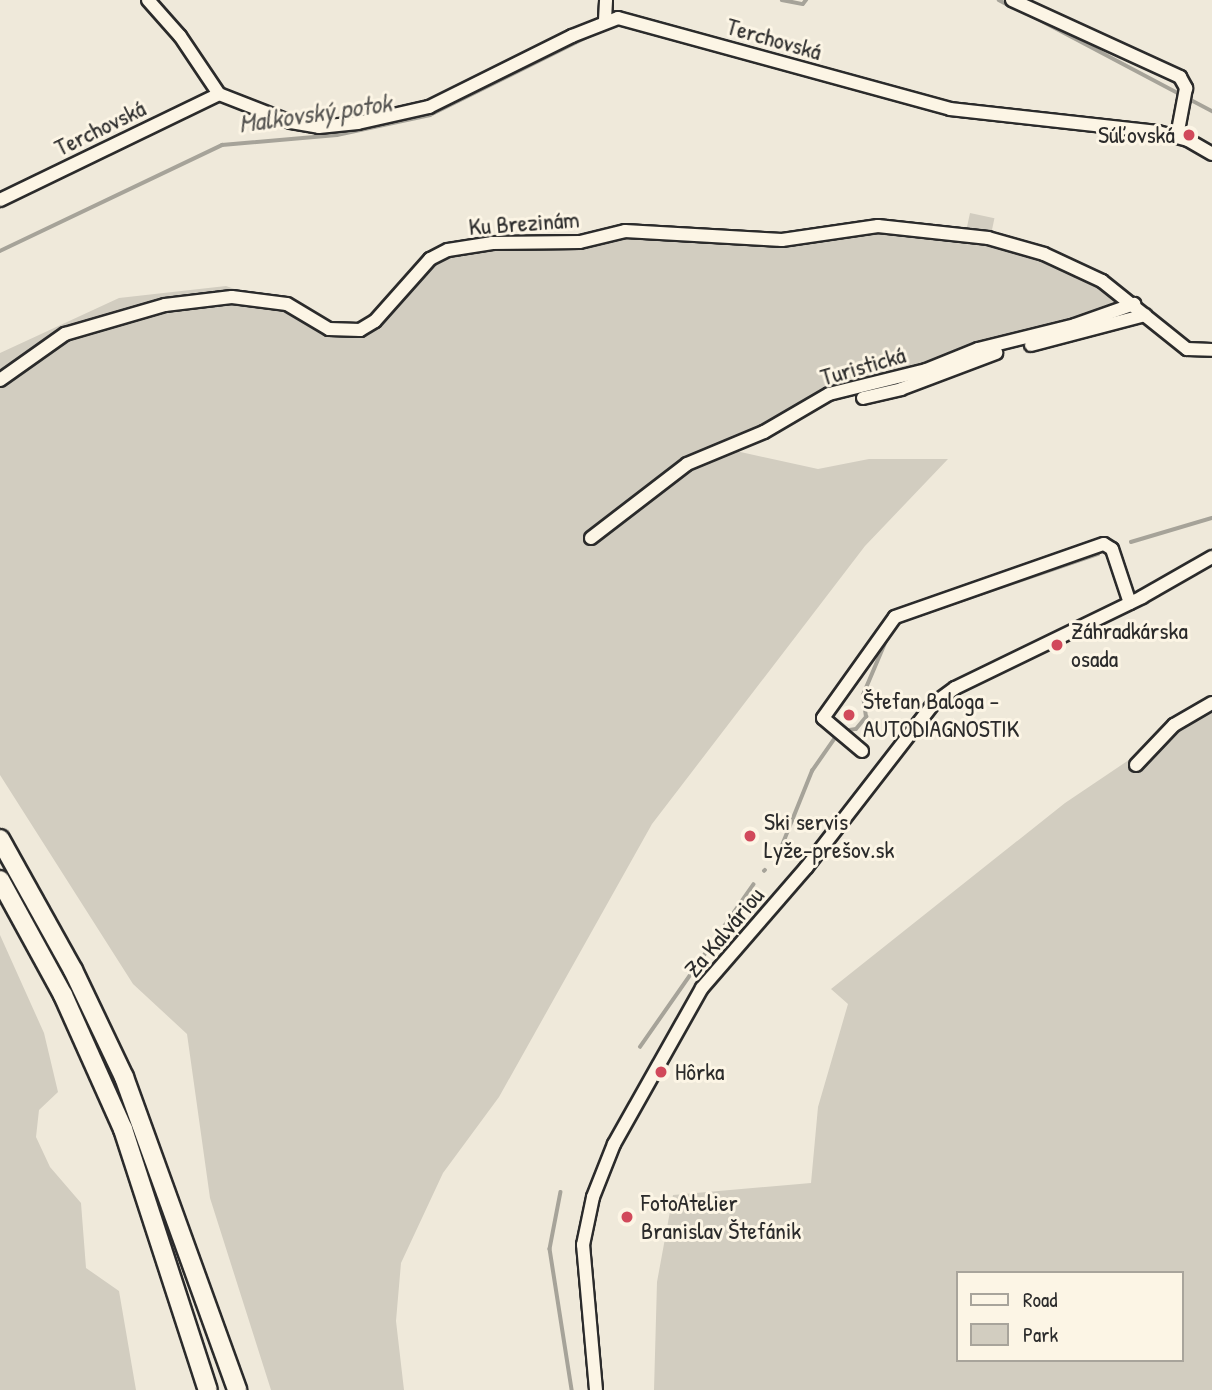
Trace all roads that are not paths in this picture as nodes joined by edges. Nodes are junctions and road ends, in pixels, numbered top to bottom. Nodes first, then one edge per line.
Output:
1 (148, 0) edge
2 (606, 0) edge
3 (1012, 0) edge
4 (611, 19) junction
5 (219, 94) junction
6 (1177, 136) junction
7 (1212, 154) edge
8 (0, 200) edge
9 (1134, 304) junction
10 (1146, 315) junction
11 (1212, 350) edge
12 (0, 380) edge
13 (863, 397) dead end
14 (591, 538) dead end
15 (1212, 557) edge
16 (1130, 603) junction
17 (1212, 703) edge
18 (862, 751) dead end
19 (1136, 765) dead end
20 (0, 839) edge
21 (0, 880) edge
22 (208, 1390) edge
23 (237, 1390) edge
24 (596, 1390) edge

1 - 5 street
2 - 4 street
3 - 6 street
4 - 5 street
4 - 6 street, Terchovská
5 - 8 street, Terchovská
6 - 7 street, Terchovská
9 - 10 street, Ku Brezinám
9 - 12 street, Ku Brezinám
9 - 14 street, Turistická
10 - 11 street, Ku Brezinám
10 - 13 street, Turistická
15 - 16 street, Za Kalváriou
16 - 18 street
16 - 24 street, Za Kalváriou
17 - 19 street
20 - 23 highway
21 - 22 highway

